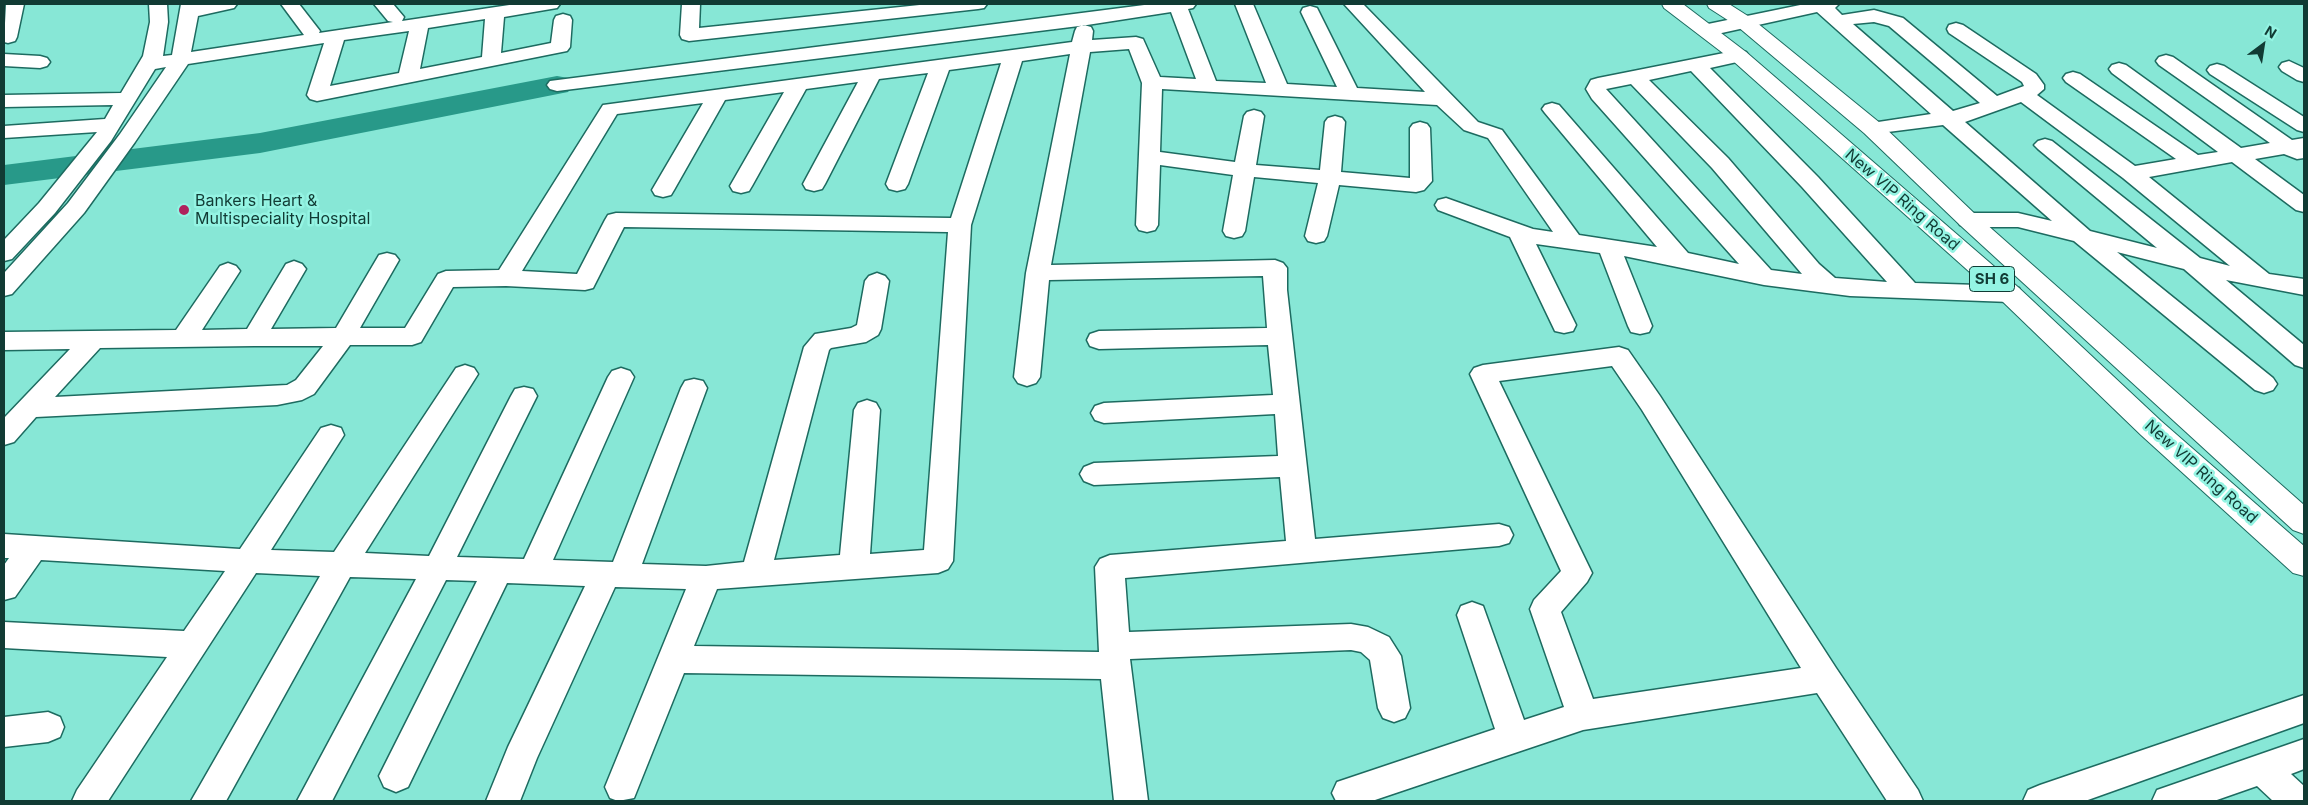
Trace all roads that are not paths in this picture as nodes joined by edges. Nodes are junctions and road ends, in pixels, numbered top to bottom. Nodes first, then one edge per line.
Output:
1 (15, 4) edge
2 (158, 4) edge
3 (228, 4) edge
4 (290, 4) edge
5 (551, 4) edge
6 (690, 4) edge
7 (978, 4) edge
8 (1180, 4) edge
9 (1244, 4) edge
10 (1353, 4) edge
11 (1671, 4) edge
12 (1716, 4) edge
13 (474, 7) edge
14 (190, 8) edge
15 (389, 10) edge
16 (1830, 10) edge
17 (1088, 11) edge
18 (1310, 12) dead end
19 (770, 19) junction
20 (563, 20) dead end
21 (1744, 22) junction
22 (420, 24) junction
23 (1956, 29) dead end
24 (1708, 30) junction
25 (311, 31) junction
26 (8, 37) dead end
27 (336, 37) junction
28 (1081, 48) junction
29 (181, 56) junction
30 (1739, 56) junction
31 (1014, 57) junction
32 (771, 58) junction
33 (4, 60) edge
34 (150, 60) junction
35 (492, 60) junction
36 (2166, 61) dead end
37 (40, 62) dead end
38 (1696, 65) junction
39 (940, 67) junction
40 (2119, 68) dead end
41 (2217, 70) dead end
42 (871, 76) junction
43 (408, 77) junction
44 (1635, 77) junction
45 (2073, 78) dead end
46 (1152, 82) junction
47 (557, 84) dead end
48 (798, 85) junction
49 (1208, 86) junction
50 (777, 88) junction
51 (1279, 90) junction
52 (1350, 94) junction
53 (2023, 94) junction
54 (718, 95) junction
55 (126, 99) junction
56 (1443, 99) junction
57 (4, 101) edge
58 (1994, 104) junction
59 (1552, 109) dead end
60 (1254, 116) dead end
61 (1946, 118) junction
62 (1335, 122) dead end
63 (2304, 126) edge
64 (1420, 128) dead end
65 (1872, 128) junction
66 (107, 131) junction
67 (4, 132) edge
68 (1519, 137) dead end
69 (2045, 145) dead end
70 (2299, 150) edge
71 (2240, 156) junction
72 (1150, 157) junction
73 (2194, 162) junction
74 (1245, 170) junction
75 (2131, 173) junction
76 (1330, 178) junction
77 (814, 184) dead end
78 (897, 184) dead end
79 (741, 186) dead end
80 (663, 190) dead end
81 (1446, 205) dead end
82 (2304, 205) edge
83 (1968, 220) junction
84 (960, 225) junction
85 (1147, 225) dead end
86 (1234, 231) dead end
87 (1519, 232) junction
88 (1316, 236) dead end
89 (2082, 236) junction
90 (1590, 244) junction
91 (4, 254) edge
92 (1680, 259) junction
93 (387, 260) dead end
94 (2192, 264) junction
95 (294, 269) dead end
96 (228, 271) dead end
97 (1038, 273) junction
98 (506, 278) junction
99 (1764, 278) junction
100 (2262, 280) junction
101 (877, 281) dead end
102 (1828, 286) junction
103 (2304, 287) edge
104 (4, 288) edge
105 (1908, 290) junction
106 (2010, 294) junction
107 (1564, 325) dead end
108 (1640, 326) dead end
109 (1280, 336) junction
110 (343, 337) junction
111 (254, 338) junction
112 (183, 339) junction
113 (93, 340) junction
114 (1100, 340) dead end
115 (4, 341) edge
116 (2304, 358) edge
117 (465, 374) dead end
118 (1027, 377) dead end
119 (621, 378) dead end
120 (2264, 384) dead end
121 (694, 388) dead end
122 (524, 396) dead end
123 (1287, 404) junction
124 (29, 408) junction
125 (867, 410) dead end
126 (1104, 413) dead end
127 (4, 435) edge
128 (331, 435) dead end
129 (1293, 466) junction
130 (1094, 474) dead end
131 (2304, 522) edge
132 (1499, 535) dead end
133 (4, 546) edge
134 (33, 548) junction
135 (1302, 552) junction
136 (250, 560) junction
137 (342, 564) junction
138 (2304, 564) edge
139 (854, 567) junction
140 (437, 568) junction
141 (498, 570) junction
142 (533, 572) junction
143 (756, 573) junction
144 (614, 575) junction
145 (706, 578) junction
146 (4, 588) edge
147 (1472, 615) dead end
148 (4, 635) edge
149 (194, 645) junction
150 (1114, 656) junction
151 (674, 659) junction
152 (1825, 678) junction
153 (1394, 708) dead end
154 (2304, 709) edge
155 (1583, 715) junction
156 (48, 727) dead end
157 (4, 732) edge
158 (1514, 738) junction
159 (2304, 754) edge
160 (2262, 768) junction
161 (396, 776) dead end
162 (622, 787) dead end
163 (89, 801) edge
164 (208, 801) edge
165 (314, 801) edge
166 (503, 801) edge
167 (1131, 801) edge
168 (1354, 801) edge
169 (1906, 801) edge
170 (2040, 801) edge
171 (2169, 801) edge
172 (2296, 801) edge

1 - 26 street
2 - 34 street
3 - 14 street
4 - 25 street
5 - 13 street
6 - 19 street
7 - 19 street
8 - 17 street
8 - 49 street
9 - 51 street
10 - 56 street
11 - 24 main road, New VIP Ring Road / SH 6
12 - 21 main road, New VIP Ring Road / SH 6
13 - 15 street
13 - 22 street
13 - 35 street
14 - 29 street
15 - 25 street
16 - 21 street
16 - 58 street
16 - 61 street
17 - 28 street
17 - 32 street
18 - 52 street
19 - 32 street
20 - 35 street
21 - 24 street
21 - 65 main road, New VIP Ring Road / SH 6
22 - 27 street
22 - 43 street
23 - 53 street
24 - 30 main road, New VIP Ring Road / SH 6
25 - 29 street
27 - 29 street
27 - 43 street
28 - 31 street
28 - 46 street
28 - 97 street
29 - 34 street
29 - 104 street
30 - 38 street
30 - 106 main road, New VIP Ring Road / SH 6
31 - 39 street
31 - 84 street
32 - 47 street
32 - 50 street
33 - 37 street
34 - 55 street
35 - 43 street
36 - 70 street
38 - 44 street
38 - 105 street
39 - 42 street
39 - 78 street
40 - 71 street
41 - 63 street
42 - 48 street
42 - 77 street
44 - 99 street
44 - 102 street
45 - 73 street
46 - 49 street
46 - 72 street
48 - 50 street
48 - 79 street
49 - 51 street
50 - 54 street
51 - 52 street
52 - 56 street
53 - 58 street
53 - 75 street
54 - 80 street
54 - 98 street
55 - 57 street
55 - 66 street
56 - 90 street
58 - 61 street
59 - 92 street
60 - 74 street
61 - 65 street
61 - 89 street
62 - 76 street
64 - 76 street
65 - 83 main road, New VIP Ring Road / SH 6
66 - 67 street
66 - 91 street
68 - 90 street
69 - 94 street
70 - 71 street
71 - 73 street
71 - 82 street
72 - 74 street
72 - 85 street
73 - 75 street
74 - 76 street
74 - 86 street
75 - 100 street
76 - 88 street
81 - 87 street
83 - 89 street
83 - 131 main road, New VIP Ring Road / SH 6
84 - 98 street
84 - 139 street
87 - 90 street
87 - 107 street
89 - 94 street
89 - 120 street
90 - 92 street
90 - 108 street
92 - 99 street
93 - 110 street
94 - 100 street
94 - 116 street
95 - 111 street
96 - 112 street
97 - 109 street
97 - 118 street
98 - 110 street
99 - 102 street
100 - 103 street
101 - 143 street
102 - 105 street
105 - 106 street
106 - 138 main road, New VIP Ring Road / SH 6
109 - 114 street
109 - 123 street
110 - 111 street
110 - 124 street
111 - 112 street
112 - 113 street
113 - 115 street
113 - 124 street
117 - 137 street
119 - 142 street
121 - 144 street
122 - 140 street
123 - 126 street
123 - 129 street
124 - 127 street
125 - 139 street
128 - 136 street
129 - 130 street
129 - 135 street
132 - 135 street
133 - 134 street
134 - 136 street
134 - 146 street
135 - 150 street
136 - 137 street
136 - 149 street
137 - 140 street
137 - 164 street
139 - 143 street
140 - 141 street
140 - 165 street
141 - 142 street
141 - 161 street
142 - 144 street
143 - 145 street
144 - 145 street
144 - 166 street
145 - 151 street
147 - 158 street
148 - 149 street
149 - 163 street
150 - 151 street
150 - 153 street
150 - 167 street
151 - 162 street
152 - 155 street
152 - 155 street
152 - 169 street
154 - 170 street
155 - 158 street
156 - 157 street
158 - 168 street
159 - 160 street
160 - 171 street
160 - 172 street

